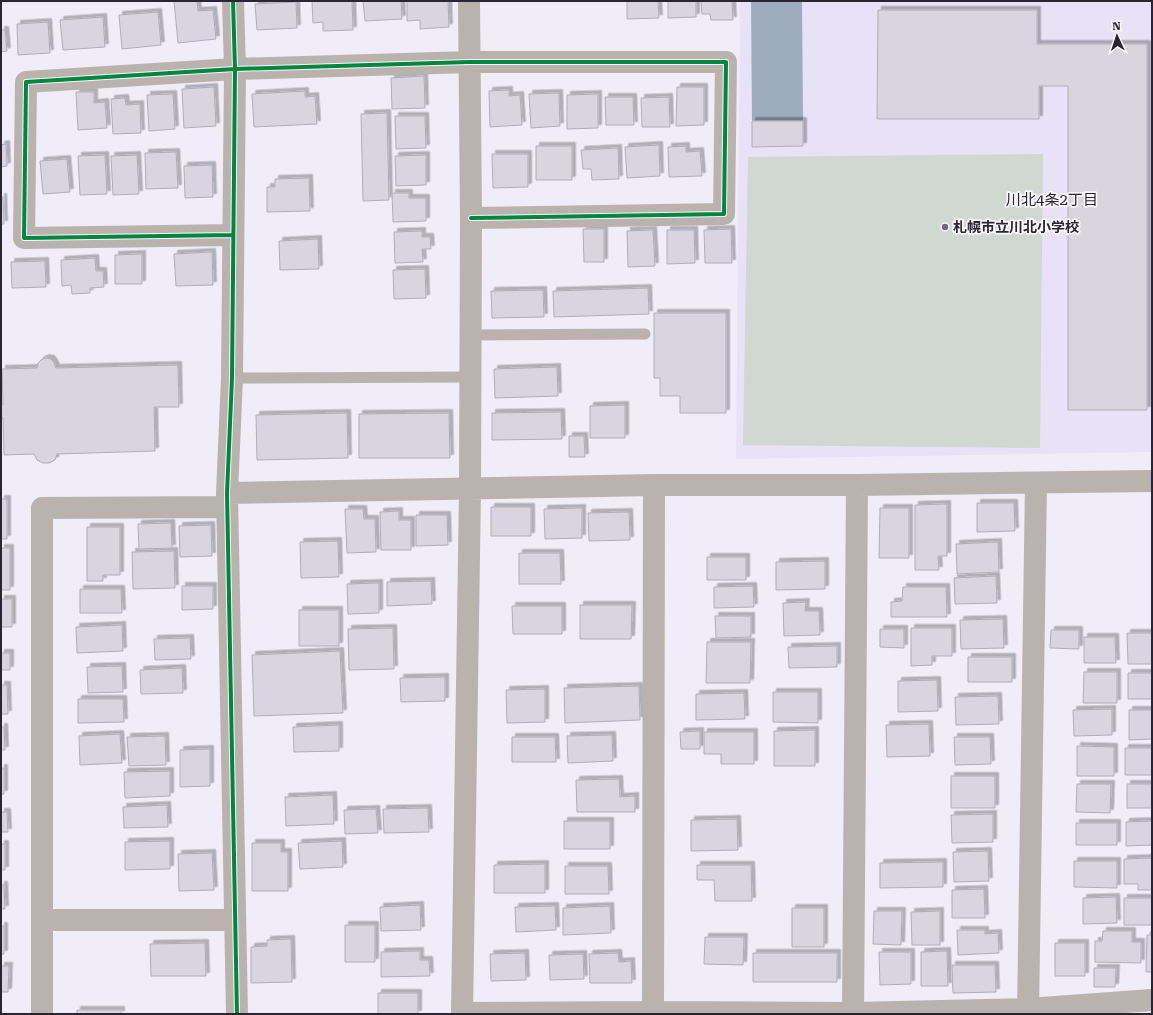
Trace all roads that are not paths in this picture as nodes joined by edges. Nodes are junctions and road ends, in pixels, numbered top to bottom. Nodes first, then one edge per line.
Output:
1 (233, 1) edge
2 (469, 1) edge
3 (469, 62) junction
4 (235, 69) junction
5 (471, 218) junction
6 (233, 235) junction
7 (645, 334) dead end
8 (470, 335) junction
9 (470, 377) junction
10 (232, 378) junction
11 (1152, 480) edge
12 (1036, 483) junction
13 (654, 485) junction
14 (857, 485) junction
15 (470, 488) junction
16 (227, 500) junction
17 (42, 920) junction
18 (235, 920) junction
19 (1152, 1000) edge
20 (1028, 1012) edge
21 (462, 1013) edge
22 (653, 1013) edge
23 (853, 1013) edge
24 (42, 1014) edge
25 (237, 1014) edge

1 - 4 street
2 - 3 street
3 - 4 street
3 - 5 street
3 - 5 street
4 - 6 street
4 - 6 street
5 - 8 street
6 - 10 street
7 - 8 lane
8 - 9 street
9 - 10 lane
9 - 15 street
10 - 16 street
11 - 12 street
12 - 14 street
12 - 20 street
13 - 14 street
13 - 15 street
13 - 22 street
14 - 23 street
15 - 16 street
15 - 21 street
16 - 17 street
16 - 18 street
17 - 18 street
17 - 24 street
18 - 25 street
19 - 20 street
20 - 23 street
21 - 22 street
22 - 23 street

